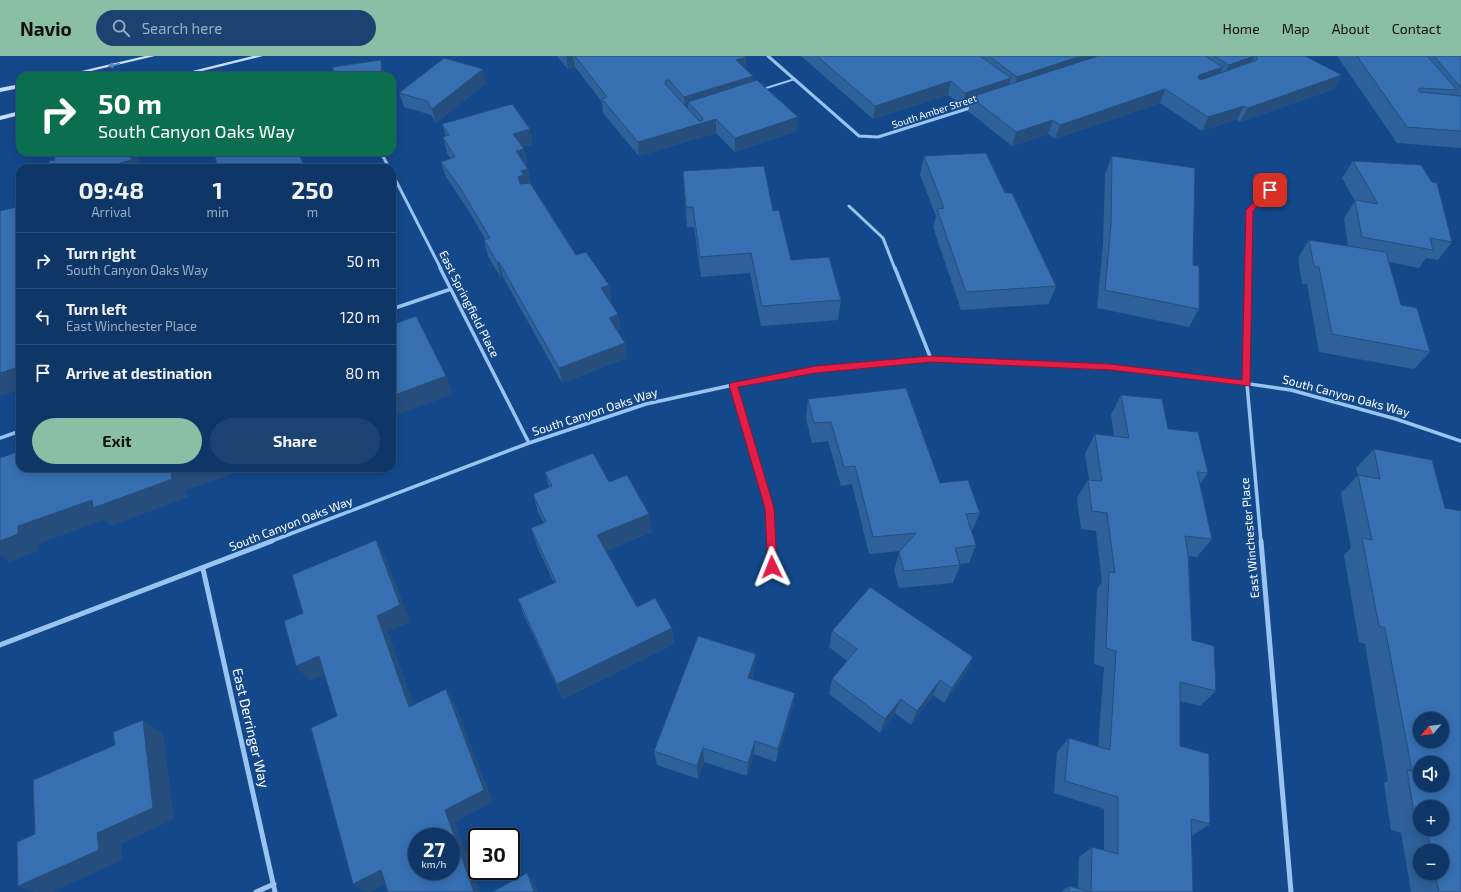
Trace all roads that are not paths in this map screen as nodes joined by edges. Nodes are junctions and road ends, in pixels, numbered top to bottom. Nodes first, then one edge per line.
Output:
1 (152, 56) edge
2 (260, 56) edge
3 (768, 56) edge
4 (81, 72) edge
5 (192, 72) edge
6 (795, 79) junction
7 (16, 87) edge
8 (0, 90) edge
9 (759, 90) edge
10 (976, 105) edge
11 (16, 114) edge
12 (0, 118) edge
13 (396, 181) edge
14 (1270, 190) dead end
15 (849, 206) dead end
16 (451, 289) junction
17 (396, 308) edge
18 (931, 359) junction
19 (1247, 384) junction
20 (734, 385) junction
21 (16, 432) edge
22 (0, 438) edge
23 (1461, 441) edge
24 (529, 443) junction
25 (772, 567) dead end
26 (203, 569) junction
27 (0, 645) edge
28 (274, 884) junction
29 (256, 892) edge
30 (275, 892) edge
31 (1291, 892) edge

1 -> 4 main road
2 - 5 main road
3 - 6 street
6 - 9 lane
6 - 10 street, South Amber Street
7 - 8 main road
11 - 12 main road
13 - 16 street, East Springfield Place
14 - 19 street, East Winchester Place
15 - 18 street
16 - 17 street
16 - 24 street, East Springfield Place
18 - 19 street, South Canyon Oaks Way
18 - 20 street, South Canyon Oaks Way
19 - 23 street, South Canyon Oaks Way
19 - 31 street, East Winchester Place
20 - 24 street, South Canyon Oaks Way
20 - 25 street
21 - 22 street
24 - 26 street, South Canyon Oaks Way
26 - 27 street, South Canyon Oaks Way
26 - 28 street, East Derringer Way
28 - 29 street
28 - 30 street, East Derringer Way

